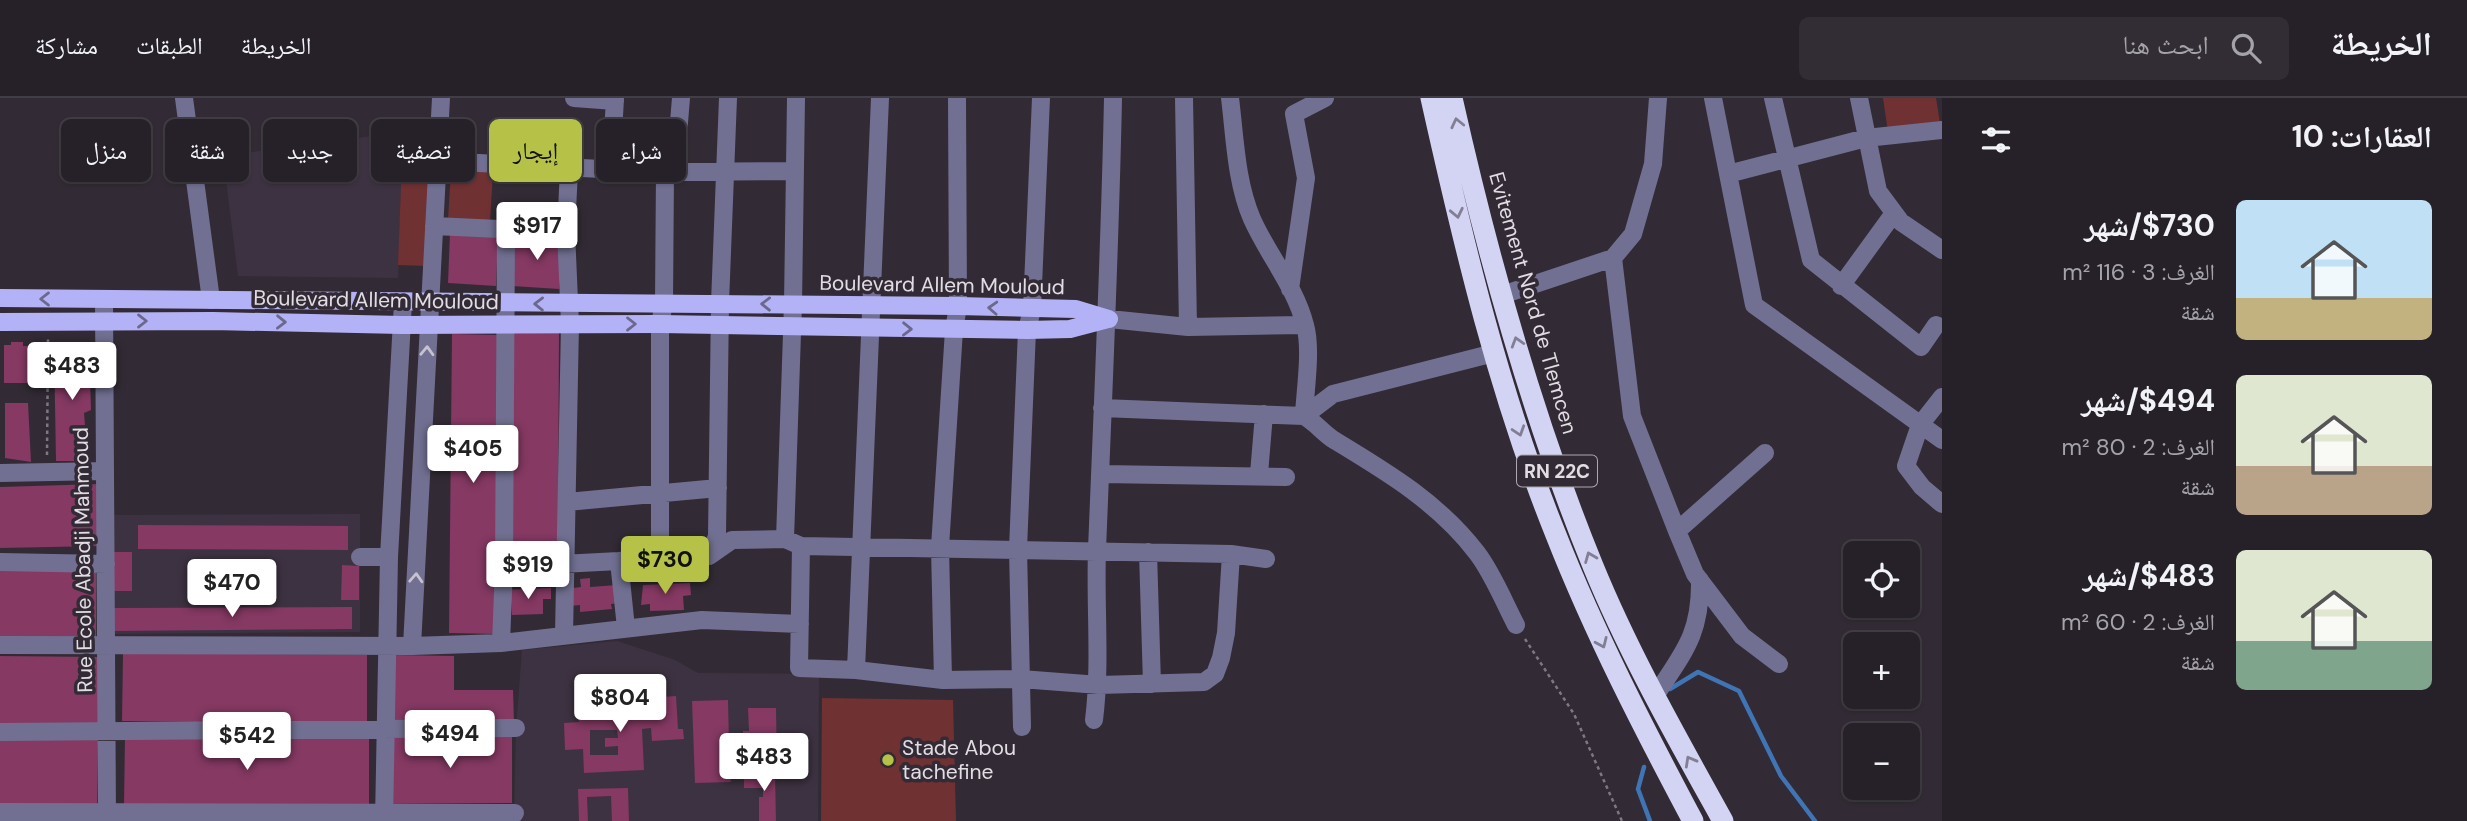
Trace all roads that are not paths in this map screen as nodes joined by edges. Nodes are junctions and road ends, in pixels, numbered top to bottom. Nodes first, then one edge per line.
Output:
1 (184, 98) edge
2 (441, 98) edge
3 (574, 98) edge
4 (681, 98) edge
5 (729, 98) edge
6 (796, 98) edge
7 (880, 98) edge
8 (957, 98) edge
9 (1041, 98) edge
10 (1113, 98) edge
11 (1184, 98) edge
12 (1230, 98) edge
13 (1325, 98) edge
14 (1431, 98) edge
15 (1452, 98) edge
16 (1658, 98) edge
17 (1713, 98) edge
18 (1773, 98) edge
19 (1858, 98) edge
20 (615, 99) edge
21 (440, 119) edge
22 (614, 119) edge
23 (678, 119) edge
24 (1942, 130) edge
25 (1866, 138) junction
26 (1787, 159) junction
27 (794, 171) junction
28 (686, 172) edge
29 (726, 173) junction
30 (1728, 174) junction
31 (436, 182) edge
32 (568, 182) edge
33 (670, 182) edge
34 (1894, 213) junction
35 (434, 226) junction
36 (506, 229) junction
37 (566, 232) junction
38 (1942, 250) edge
39 (1613, 258) junction
40 (1841, 286) junction
41 (1290, 289) junction
42 (1502, 295) junction
43 (0, 298) edge
44 (104, 299) junction
45 (211, 300) junction
46 (403, 302) junction
47 (429, 302) junction
48 (504, 303) junction
49 (664, 303) junction
50 (720, 303) junction
51 (568, 304) junction
52 (793, 304) junction
53 (874, 305) junction
54 (958, 306) junction
55 (1032, 309) junction
56 (1109, 319) junction
57 (104, 321) junction
58 (213, 321) junction
59 (0, 323) edge
60 (428, 324) junction
61 (505, 324) junction
62 (570, 324) junction
63 (660, 324) junction
64 (402, 325) junction
65 (1305, 325) junction
66 (1936, 325) dead end
67 (720, 326) junction
68 (792, 326) junction
69 (1188, 327) junction
70 (872, 328) junction
71 (954, 330) junction
72 (1027, 330) junction
73 (1494, 353) junction
74 (1942, 397) edge
75 (1102, 408) junction
76 (1264, 414) junction
77 (1304, 416) junction
78 (1920, 425) junction
79 (1942, 440) edge
80 (1765, 453) dead end
81 (105, 471) junction
82 (0, 474) edge
83 (1102, 474) junction
84 (1259, 474) junction
85 (1286, 477) dead end
86 (718, 488) junction
87 (660, 495) junction
88 (567, 502) junction
89 (1942, 504) edge
90 (391, 522) junction
91 (420, 522) junction
92 (1677, 531) junction
93 (793, 542) junction
94 (862, 547) junction
95 (940, 547) junction
96 (1018, 549) junction
97 (1097, 552) junction
98 (1147, 552) junction
99 (660, 554) junction
100 (1231, 554) junction
101 (709, 556) junction
102 (360, 557) dead end
103 (389, 557) junction
104 (1266, 559) dead end
105 (619, 561) junction
106 (0, 562) edge
107 (106, 564) junction
108 (564, 565) junction
109 (504, 567) junction
110 (1700, 580) junction
111 (800, 624) junction
112 (1516, 625) road end
113 (626, 628) junction
114 (564, 635) junction
115 (500, 643) junction
116 (106, 644) junction
117 (0, 645) edge
118 (412, 646) junction
119 (386, 647) junction
120 (1779, 664) dead end
121 (856, 670) junction
122 (1021, 679) junction
123 (943, 680) junction
124 (1152, 684) junction
125 (1098, 685) junction
126 (1655, 696) junction
127 (1094, 720) dead end
128 (1022, 727) dead end
129 (516, 728) dead end
130 (384, 730) junction
131 (0, 732) edge
132 (108, 732) junction
133 (0, 812) edge
134 (514, 813) dead end
135 (107, 817) edge
136 (384, 817) edge
137 (1693, 821) edge
138 (1723, 821) edge

1 - 45 street
2 - 21 street
3 - 20 street
4 - 23 street
5 - 29 street
6 - 27 street
7 - 53 street
8 - 54 street
9 - 55 street
10 - 56 street
11 - 69 street
12 - 41 street
13 - 41 street
14 -> 73 highway, RN 22C
42 -> 15 highway, Evitement Nord de Tlemcen / RN 22C
16 - 39 street
17 - 30 street
18 - 26 street
19 - 25 street
20 - 22 street
24 - 25 street
25 - 26 street
25 - 34 street
26 - 30 street
26 - 40 street
27 - 29 street
27 - 52 street
28 - 29 street
29 - 50 street
30 - 78 street
31 - 35 street
32 - 37 street
33 - 49 street
34 - 38 street
34 - 40 street
35 - 36 street
35 - 47 street
36 - 37 street
36 - 48 street
37 - 51 street
39 - 42 street
39 - 92 street
40 - 66 street
41 - 65 street
126 -> 42 highway, Evitement Nord de Tlemcen / RN 22C
44 -> 43 main road, Boulevard Allem Mouloud
44 - 45 main road, Boulevard Allem Mouloud
44 - 57 street, Rue Ecole Abadji Mahmoud
45 - 46 main road, Boulevard Allem Mouloud
45 - 58 main road
46 - 47 main road, Boulevard Allem Mouloud
46 - 64 street
47 - 48 main road, Boulevard Allem Mouloud
47 - 60 street
51 -> 48 main road, Boulevard Allem Mouloud
48 - 61 street
49 - 50 main road, Boulevard Allem Mouloud
49 - 51 main road, Boulevard Allem Mouloud
49 - 63 street
52 -> 50 main road, Boulevard Allem Mouloud
50 - 67 street
51 - 62 street
52 - 53 main road, Boulevard Allem Mouloud
52 - 68 street
53 - 54 main road, Boulevard Allem Mouloud
53 - 70 street
55 -> 54 main road, Boulevard Allem Mouloud
54 - 71 street
55 - 56 main road, Boulevard Allem Mouloud
55 - 72 street
56 - 69 street
56 - 72 main road, Boulevard Allem Mouloud
56 - 75 street
57 -> 58 main road, Boulevard Allem Mouloud
57 - 59 main road, Boulevard Allem Mouloud
57 - 81 street, Rue Ecole Abadji Mahmoud
58 -> 64 main road, Boulevard Allem Mouloud
60 - 61 main road, Boulevard Allem Mouloud
60 - 64 main road, Boulevard Allem Mouloud
91 -> 60 street
61 - 62 main road, Boulevard Allem Mouloud
61 - 109 street
62 -> 63 main road, Boulevard Allem Mouloud
62 - 88 street
63 - 67 main road, Boulevard Allem Mouloud
63 - 87 street
64 - 90 street
65 - 69 street
65 - 77 street
67 - 68 main road, Boulevard Allem Mouloud
67 - 86 street
68 - 70 main road, Boulevard Allem Mouloud
68 - 93 street
70 -> 71 main road, Boulevard Allem Mouloud
70 - 94 street
71 - 72 main road, Boulevard Allem Mouloud
71 - 95 street
72 - 96 street
73 - 77 street
73 -> 137 highway, RN 22C
74 - 78 street
75 - 76 street
75 - 83 street
76 - 77 street
76 - 84 street
77 - 112 street
78 - 79 street
78 - 89 street
80 - 92 street
81 - 82 street
81 - 107 street, Rue Ecole Abadji Mahmoud
83 - 84 street
83 - 97 street
84 - 85 street
86 - 87 street
86 - 101 street
87 - 88 street
87 - 99 street
88 - 108 street
90 - 91 street
90 - 103 street
118 -> 91 street
92 - 110 street
93 - 94 street
93 - 101 street
93 - 111 street
94 - 95 street
94 - 121 street
95 - 96 street
95 - 123 street
96 - 97 street
96 - 122 street
97 - 98 street
97 - 125 street
98 - 100 street
98 - 124 street
99 - 101 street
99 - 105 street
100 - 104 street
100 - 124 street
102 - 103 street
103 - 119 street
105 - 108 street
105 - 113 street
106 - 107 street
107 - 116 street, Rue Ecole Abadji Mahmoud
108 - 109 street
108 - 114 street
109 - 115 street
110 - 120 street
110 - 126 street
111 - 113 street
111 - 121 street
113 - 114 street
114 - 115 street
115 - 118 street
116 - 117 street
116 - 119 street
116 - 132 street, Rue Ecole Abadji Mahmoud
118 - 119 street
119 - 130 street
121 - 123 street
122 - 123 street
122 - 125 street
122 - 128 street
124 - 125 street
125 - 127 street
138 -> 126 highway, Evitement Nord de Tlemcen / RN 22C
129 - 130 street
130 - 132 street
130 - 136 street
131 - 132 street
132 - 135 street, Rue Ecole Abadji Mahmoud
133 - 135 street
134 - 136 street
135 - 136 street

